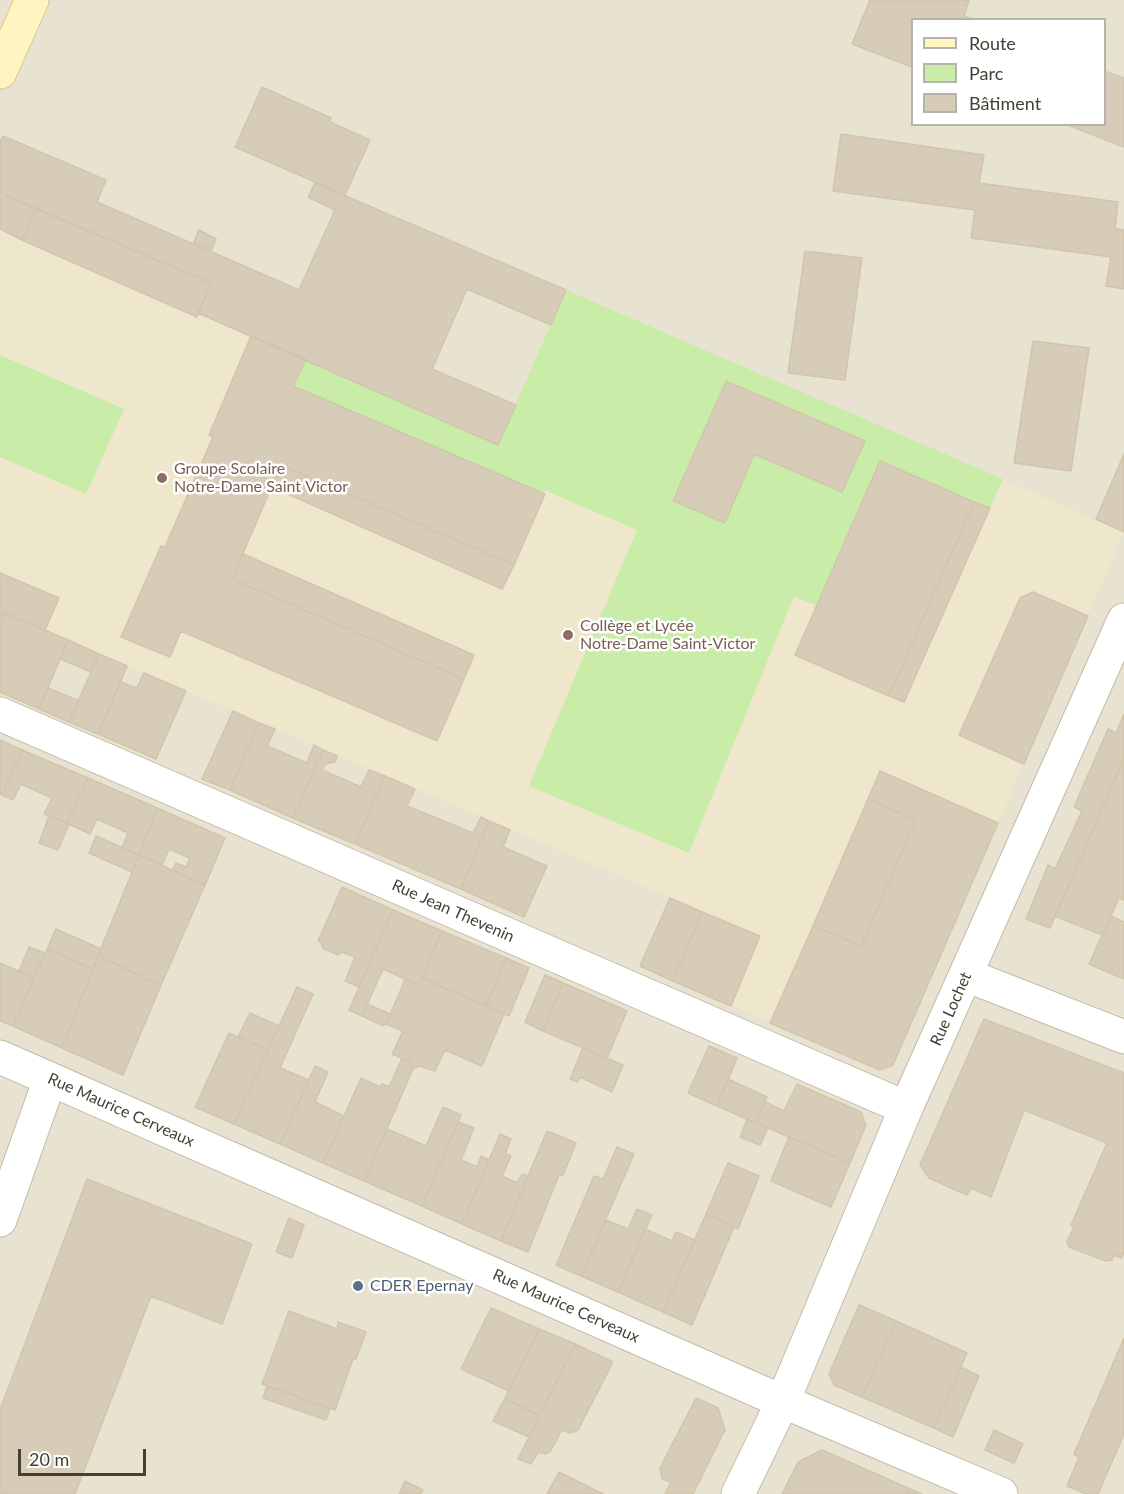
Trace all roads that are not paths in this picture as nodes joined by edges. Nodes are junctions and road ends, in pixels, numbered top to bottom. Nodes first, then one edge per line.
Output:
1 (33, 0) edge
2 (0, 72) edge
3 (1124, 620) edge
4 (0, 714) edge
5 (966, 975) junction
6 (1124, 1037) edge
7 (0, 1057) edge
8 (50, 1079) junction
9 (906, 1108) junction
10 (0, 1220) edge
11 (783, 1401) junction
12 (738, 1494) edge
13 (1000, 1494) edge

1 - 2 main road
3 - 5 street, Rue Lochet
4 - 9 street, Rue Jean Thevenin
5 - 6 street
5 - 9 street, Rue Lochet
7 - 8 street, Rue Maurice Cerveaux
8 - 10 street
8 - 11 street, Rue Maurice Cerveaux
9 - 11 street, Rue Lochet
11 - 12 street, Rue Lochet
11 - 13 street, Rue Maurice Cerveaux

